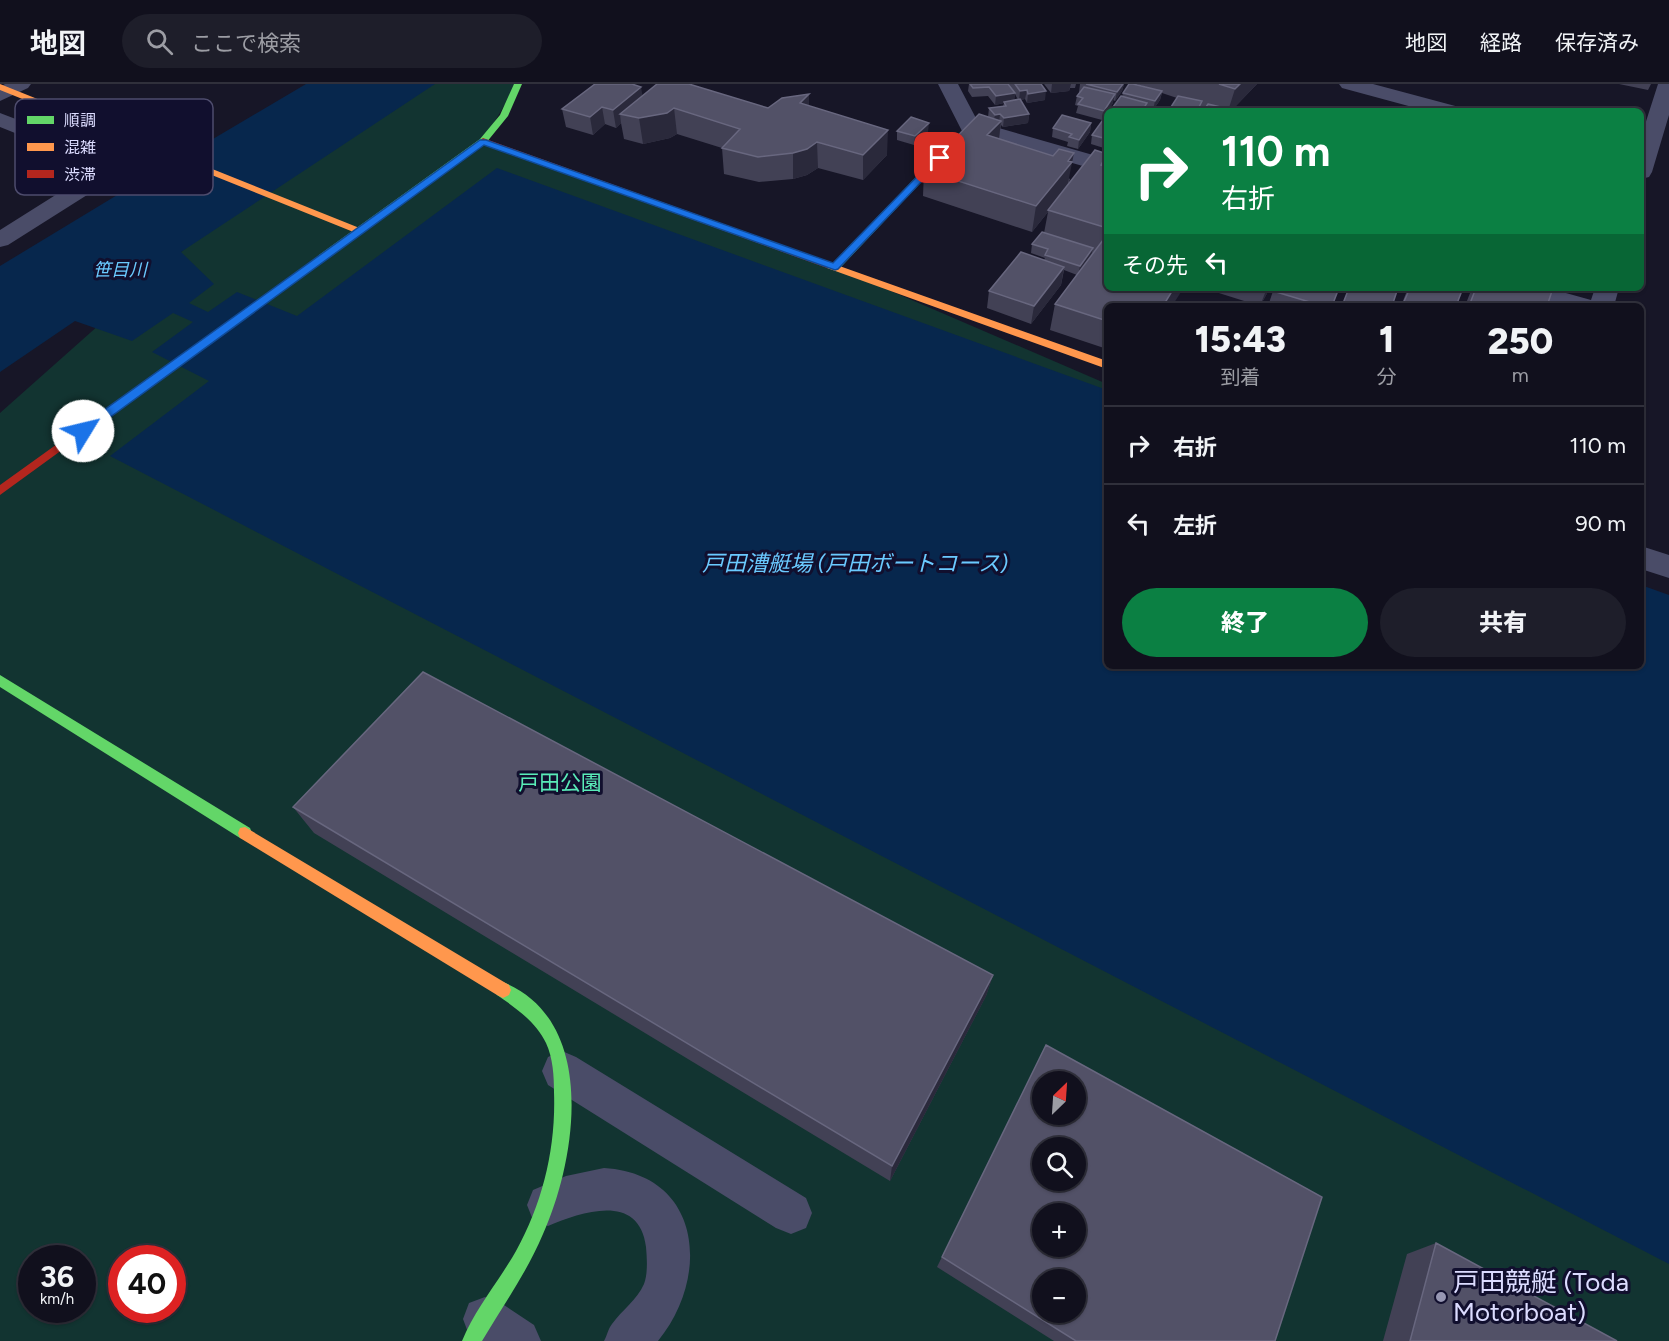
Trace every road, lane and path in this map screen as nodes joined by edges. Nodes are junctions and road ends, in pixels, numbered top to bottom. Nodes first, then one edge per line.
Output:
1 (518, 84) edge
2 (948, 84) edge
3 (1349, 84) edge
4 (1668, 84) edge
5 (11, 91) edge
6 (31, 99) edge
7 (1441, 108) edge
8 (0, 119) edge
9 (15, 125) edge
10 (970, 126) junction
11 (483, 141) junction
12 (1644, 159) edge
13 (1104, 165) edge
14 (213, 172) edge
15 (69, 195) edge
16 (359, 231) junction
17 (0, 240) edge
18 (835, 267) junction
19 (1531, 291) edge
20 (1573, 303) edge
21 (1104, 364) edge
22 (0, 491) edge
23 (1644, 558) edge
24 (1669, 567) edge
25 (0, 680) edge
26 (562, 1071) junction
27 (548, 1204) junction
28 (791, 1213) dead end
29 (491, 1334) edge
30 (627, 1341) edge

1 - 11 street
2 - 10 street
3 - 7 street
4 - 12 street
5 - 6 street
8 - 9 street
10 - 13 street
10 - 18 street
11 - 16 street
11 - 18 street
14 - 16 street
15 - 17 street
16 - 22 street
18 - 21 street
19 - 20 street
23 - 24 street
25 - 26 street
26 - 27 street
26 - 28 street
27 - 29 street
27 - 30 street

